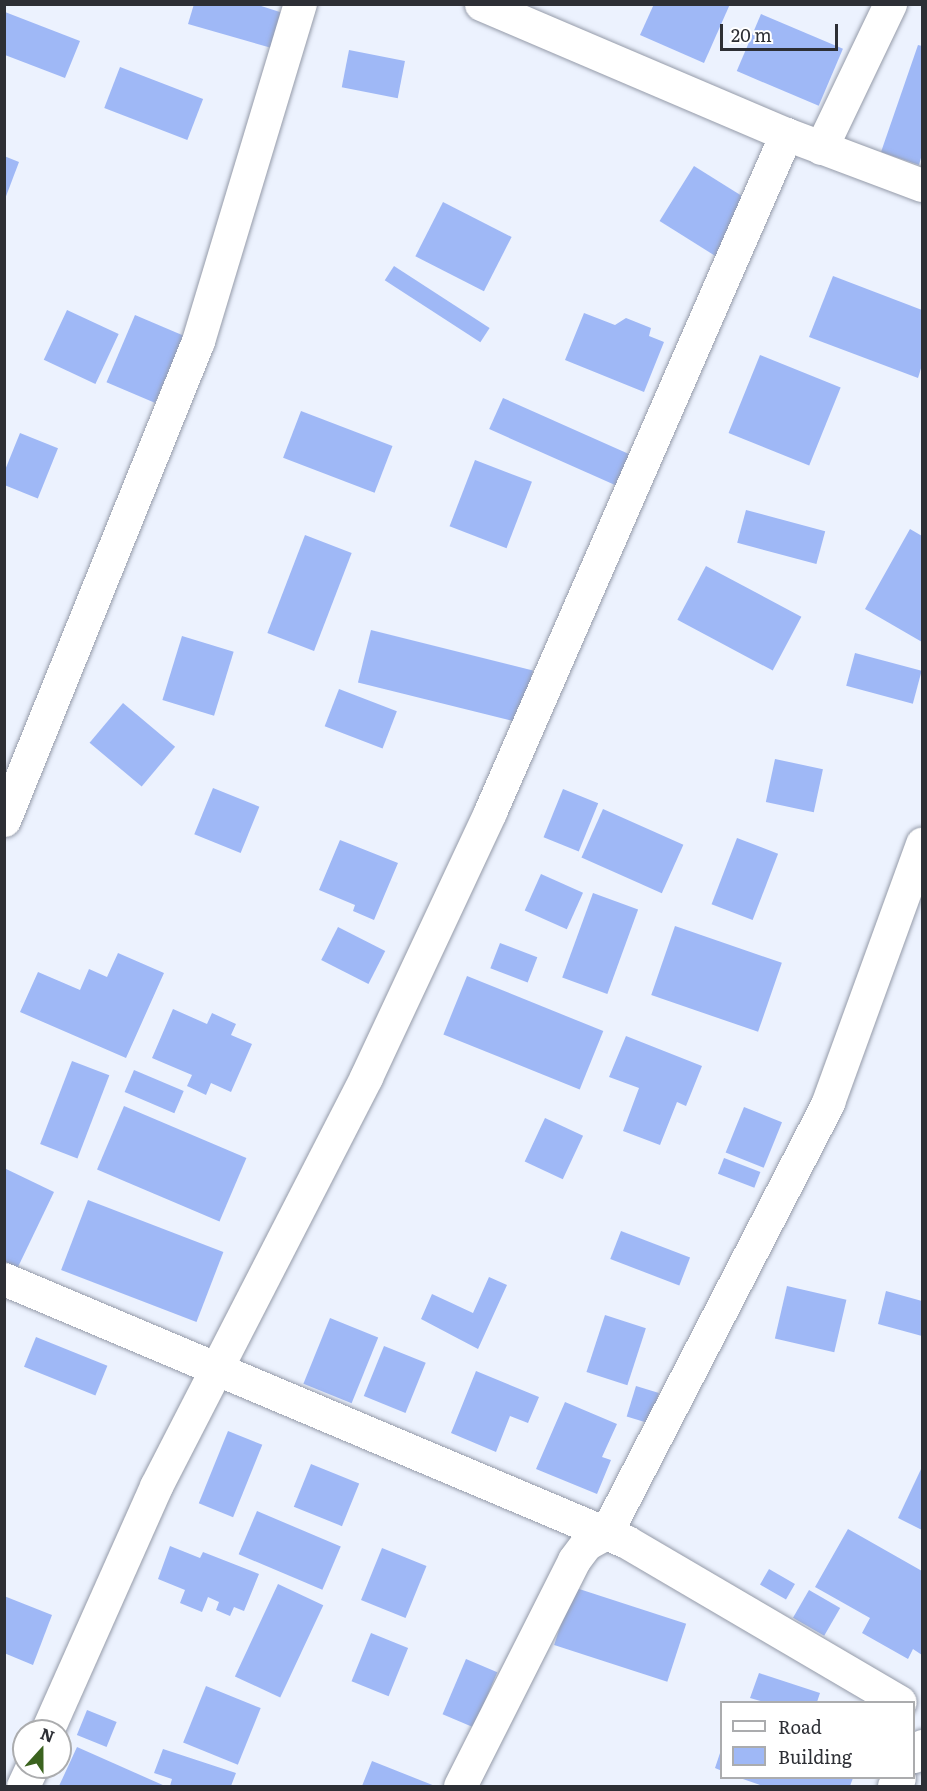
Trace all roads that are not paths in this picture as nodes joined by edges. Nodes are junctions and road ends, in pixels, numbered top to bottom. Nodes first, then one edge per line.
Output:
1 (300, 4) edge
2 (481, 4) edge
3 (890, 4) edge
4 (786, 134) junction
5 (821, 148) junction
6 (922, 185) edge
7 (4, 820) edge
8 (922, 844) edge
9 (4, 1279) edge
10 (215, 1367) junction
11 (606, 1533) junction
12 (898, 1701) edge
13 (52, 1719) edge
14 (460, 1786) edge

1 - 7 street
2 - 4 street
3 - 5 street
4 - 5 street
4 - 10 street
5 - 6 street
8 - 11 street
9 - 10 street
10 - 11 street
10 - 13 street
11 - 12 street
11 - 14 street

